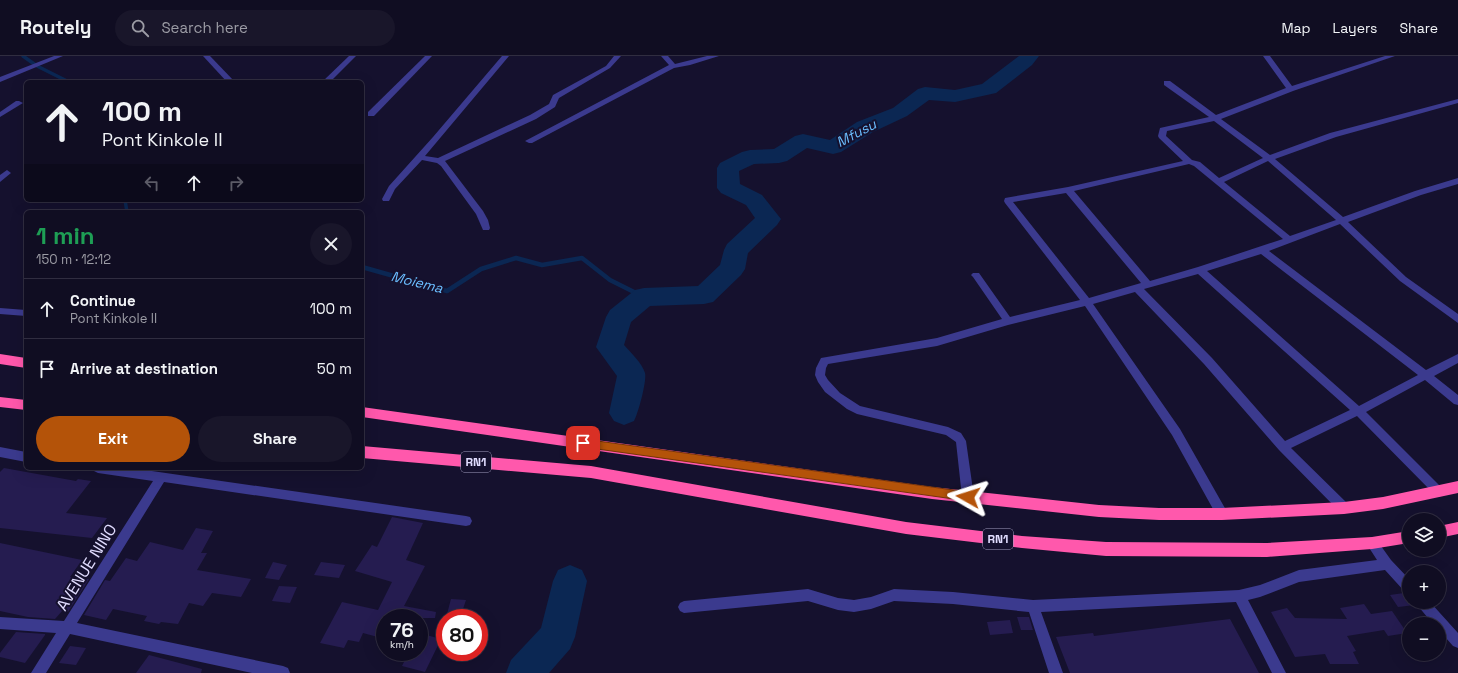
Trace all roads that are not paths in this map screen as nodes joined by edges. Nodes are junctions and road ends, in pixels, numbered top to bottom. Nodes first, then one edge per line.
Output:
1 (60, 56) edge
2 (206, 56) edge
3 (354, 56) edge
4 (428, 56) edge
5 (506, 56) edge
6 (618, 56) edge
7 (664, 56) edge
8 (716, 56) edge
9 (1266, 56) edge
10 (1392, 56) edge
11 (673, 66) junction
12 (0, 80) edge
13 (229, 80) edge
14 (328, 80) edge
15 (1167, 83) dead end
16 (1290, 89) junction
17 (1458, 101) edge
18 (18, 102) dead end
19 (371, 114) dead end
20 (0, 115) edge
21 (1216, 118) junction
22 (529, 141) dead end
23 (420, 157) junction
24 (1269, 158) junction
25 (439, 161) junction
26 (1189, 162) junction
27 (8, 173) dead end
28 (0, 179) edge
29 (1218, 181) junction
30 (1458, 181) edge
31 (1068, 190) junction
32 (386, 199) dead end
33 (1342, 221) junction
34 (486, 228) dead end
35 (1290, 240) junction
36 (1262, 250) junction
37 (1200, 270) junction
38 (976, 275) dead end
39 (1147, 284) junction
40 (1136, 287) junction
41 (1087, 302) junction
42 (0, 311) edge
43 (24, 314) edge
44 (1458, 319) edge
45 (1008, 321) junction
46 (1458, 358) edge
47 (0, 359) edge
48 (24, 363) edge
49 (1427, 376) junction
50 (1458, 401) edge
51 (0, 402) edge
52 (24, 406) edge
53 (364, 412) edge
54 (1358, 412) junction
55 (1283, 447) junction
56 (0, 452) edge
57 (364, 452) edge
58 (24, 456) edge
59 (111, 470) edge
60 (161, 478) junction
61 (1458, 487) edge
62 (1439, 492) junction
63 (968, 497) junction
64 (1344, 508) junction
65 (1222, 514) junction
66 (466, 521) dead end
67 (1458, 528) edge
68 (1446, 531) edge
69 (1402, 538) edge
70 (1372, 543) junction
71 (1387, 564) junction
72 (1402, 580) edge
73 (1240, 596) junction
74 (1033, 606) junction
75 (684, 607) dead end
76 (1428, 609) edge
77 (0, 623) edge
78 (67, 627) junction
79 (1458, 642) edge
80 (38, 673) edge
81 (283, 673) edge
82 (1056, 673) edge
83 (1279, 673) edge

1 - 12 street
2 - 13 street
3 - 14 street
4 - 19 street
5 - 23 street
6 - 25 street
7 - 11 street
8 - 11 street
9 - 16 street
10 - 16 street
11 - 22 street
15 - 21 street
16 - 21 street
17 - 24 street
18 - 20 street
21 - 24 street
21 - 26 street
23 - 25 street
23 - 32 street
24 - 29 street
24 - 33 street
25 - 34 street
26 - 29 street
26 - 31 street
27 - 28 street
29 - 35 street
30 - 33 street
31 - 39 street
31 - 41 street
33 - 35 street
33 - 44 street
35 - 36 street
36 - 37 street
36 - 49 street
37 - 39 street
37 - 54 street
38 - 45 street
39 - 40 street
40 - 41 street
40 - 55 street
41 - 45 street
41 - 65 street
42 - 43 street
45 - 63 street
46 - 49 street
47 - 48 highway
49 - 50 street
49 - 54 street
51 - 52 highway
53 - 63 highway
54 - 55 street
54 - 62 street
55 - 64 street
56 - 58 street
57 - 70 highway, RN1
59 - 60 street
60 - 66 street
60 - 78 street, AVENUE NINO
61 - 62 highway
62 - 64 highway
63 - 65 highway
64 - 65 highway
67 - 68 highway
69 - 70 highway, RN1
70 - 71 street
71 - 72 street
71 - 73 street
73 - 74 street
73 - 83 street
74 - 75 street
74 - 82 street
76 - 79 street
77 - 78 street
78 - 80 street, AVENUE NINO
78 - 81 street

